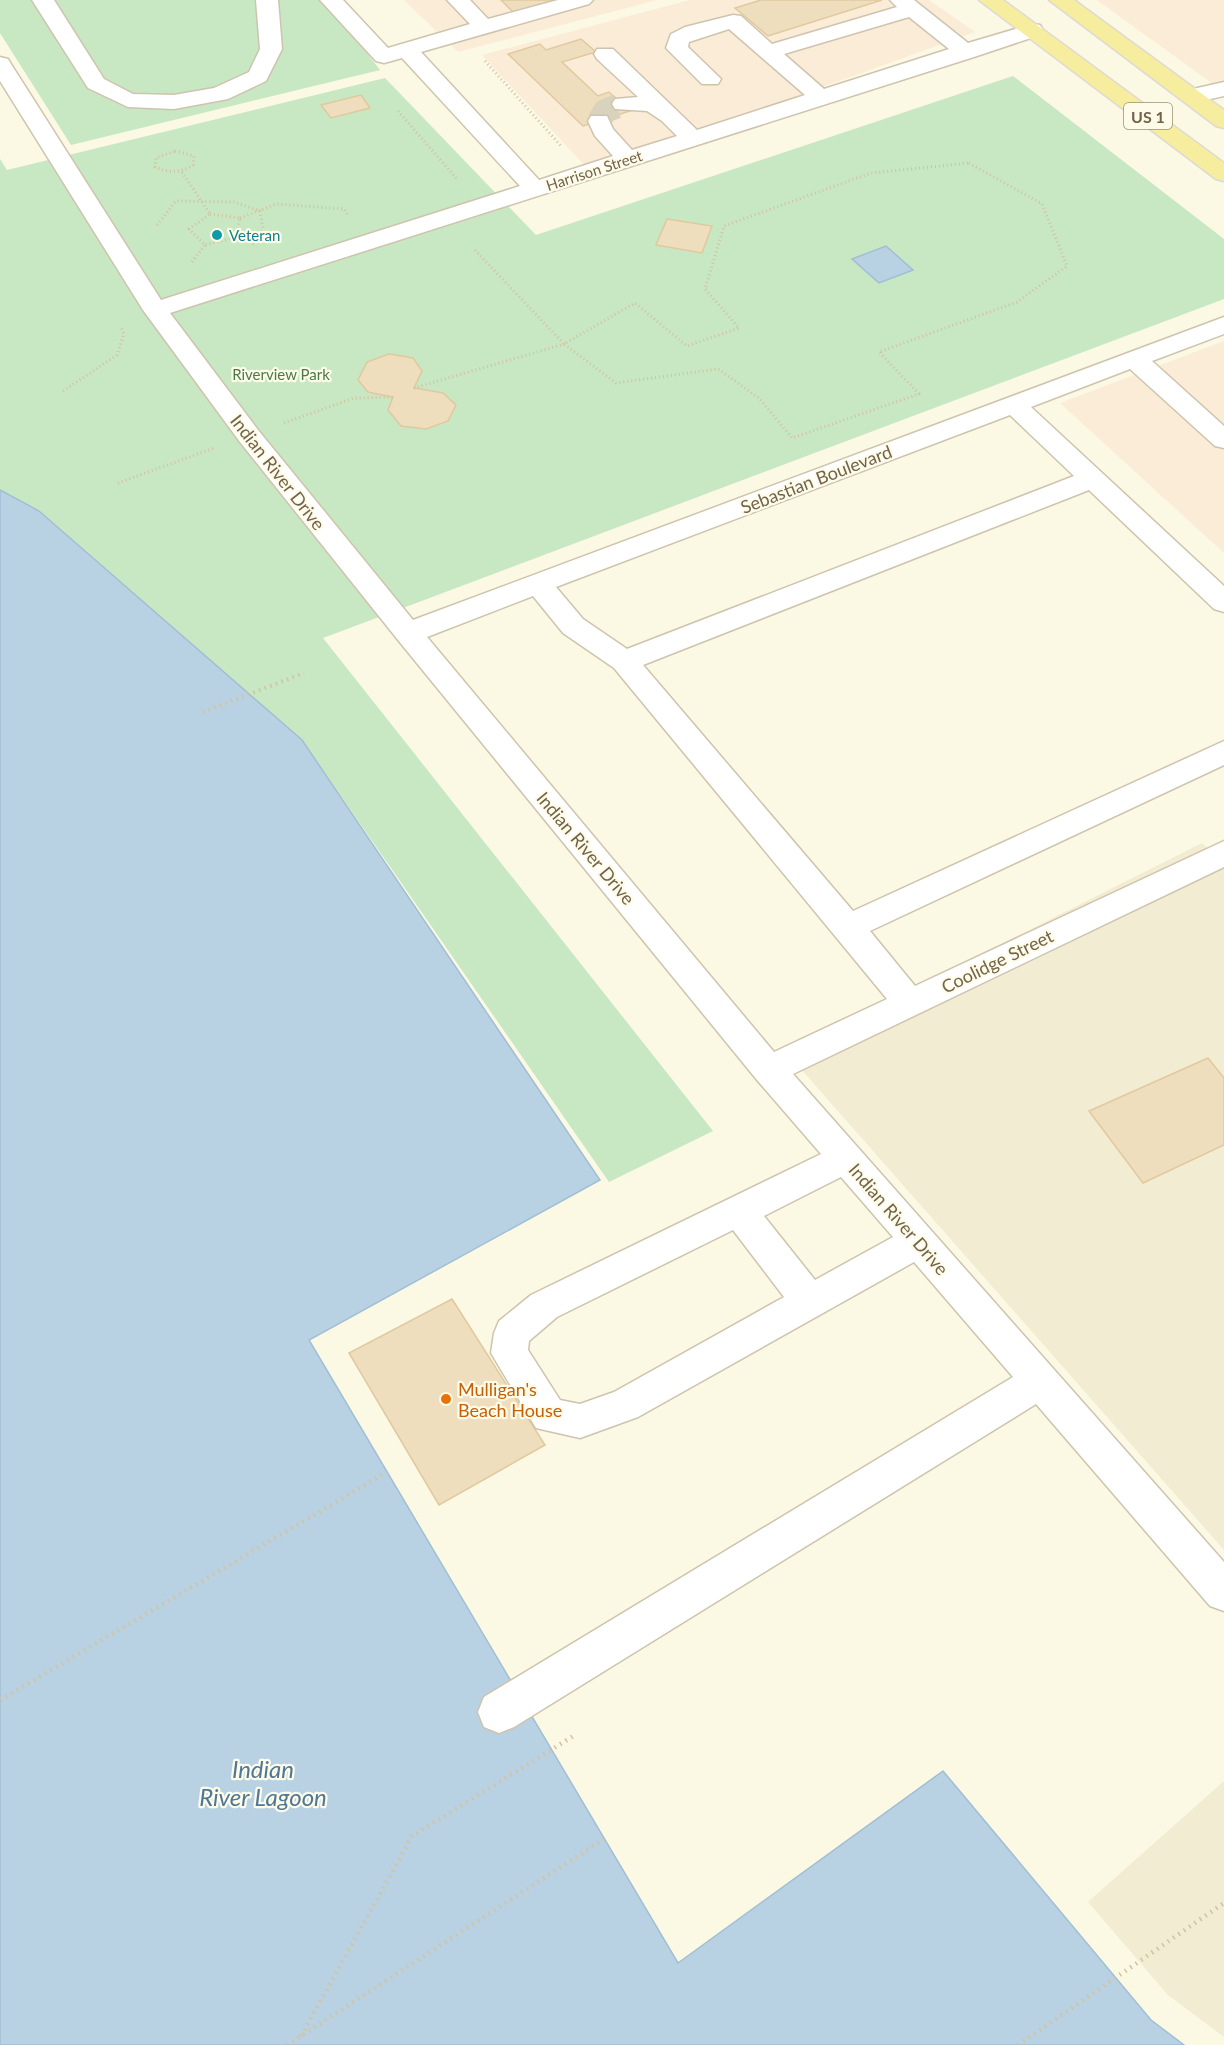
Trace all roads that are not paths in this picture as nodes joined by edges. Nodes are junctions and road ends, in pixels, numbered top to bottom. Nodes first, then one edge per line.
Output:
1 (42, 0) edge
2 (267, 0) edge
3 (331, 0) edge
4 (458, 0) edge
5 (582, 0) edge
6 (990, 0) edge
7 (1060, 0) edge
8 (907, 5) edge
9 (484, 27) junction
10 (1032, 30) junction
11 (407, 50) junction
12 (769, 52) junction
13 (966, 52) junction
14 (605, 54) dead end
15 (0, 64) edge
16 (711, 79) dead end
17 (1224, 89) edge
18 (1192, 96) junction
19 (821, 98) junction
20 (623, 104) tunnel mouth
21 (665, 110) junction
22 (1224, 120) edge
23 (599, 121) dead end
24 (693, 139) junction
25 (628, 159) junction
26 (1224, 174) edge
27 (535, 189) junction
28 (155, 310) junction
29 (1224, 325) edge
30 (1134, 359) junction
31 (1013, 404) junction
32 (1224, 440) edge
33 (1091, 479) junction
34 (538, 584) junction
35 (1224, 602) edge
36 (408, 633) junction
37 (624, 661) junction
38 (1224, 752) edge
39 (1224, 853) edge
40 (848, 927) junction
41 (910, 1003) junction
42 (770, 1070) junction
43 (847, 1158) junction
44 (739, 1211) junction
45 (918, 1241) junction
46 (809, 1301) junction
47 (1040, 1381) junction
48 (1224, 1592) edge
49 (499, 1712) dead end

1 - 2 street
3 - 11 street
4 - 9 street
5 - 9 street
6 - 10 main road, US 1
7 - 18 main road, US 1
8 - 12 street
8 - 13 street
9 - 11 street
10 - 13 street, Harrison Street
10 - 26 main road, US 1
11 - 27 street
12 - 16 street
12 - 19 street
13 - 19 street, Harrison Street
14 - 21 street
15 - 28 street, Indian River Drive
17 - 18 street
18 - 22 main road, US 1
19 - 24 street, Harrison Street
20 - 21 street
21 - 24 street
23 - 25 street
24 - 25 street, Harrison Street
25 - 27 street, Harrison Street
27 - 28 street, Harrison Street
28 - 36 street, Indian River Drive
29 - 30 street, Sebastian Boulevard
30 - 31 street, Sebastian Boulevard
30 - 32 street
31 - 33 street
31 - 34 street, Sebastian Boulevard
33 - 35 street
33 - 37 street
34 - 36 street, Sebastian Boulevard
34 - 37 street
36 - 42 street, Indian River Drive
37 - 40 street
38 - 40 street
39 - 41 street, Coolidge Street
40 - 41 street
41 - 42 street, Coolidge Street
42 - 43 street, Indian River Drive
43 - 44 street
43 - 45 street, Indian River Drive
44 - 46 street
44 - 46 street
45 - 46 street
45 - 47 street, Indian River Drive
47 - 48 street, Indian River Drive
47 - 49 street

